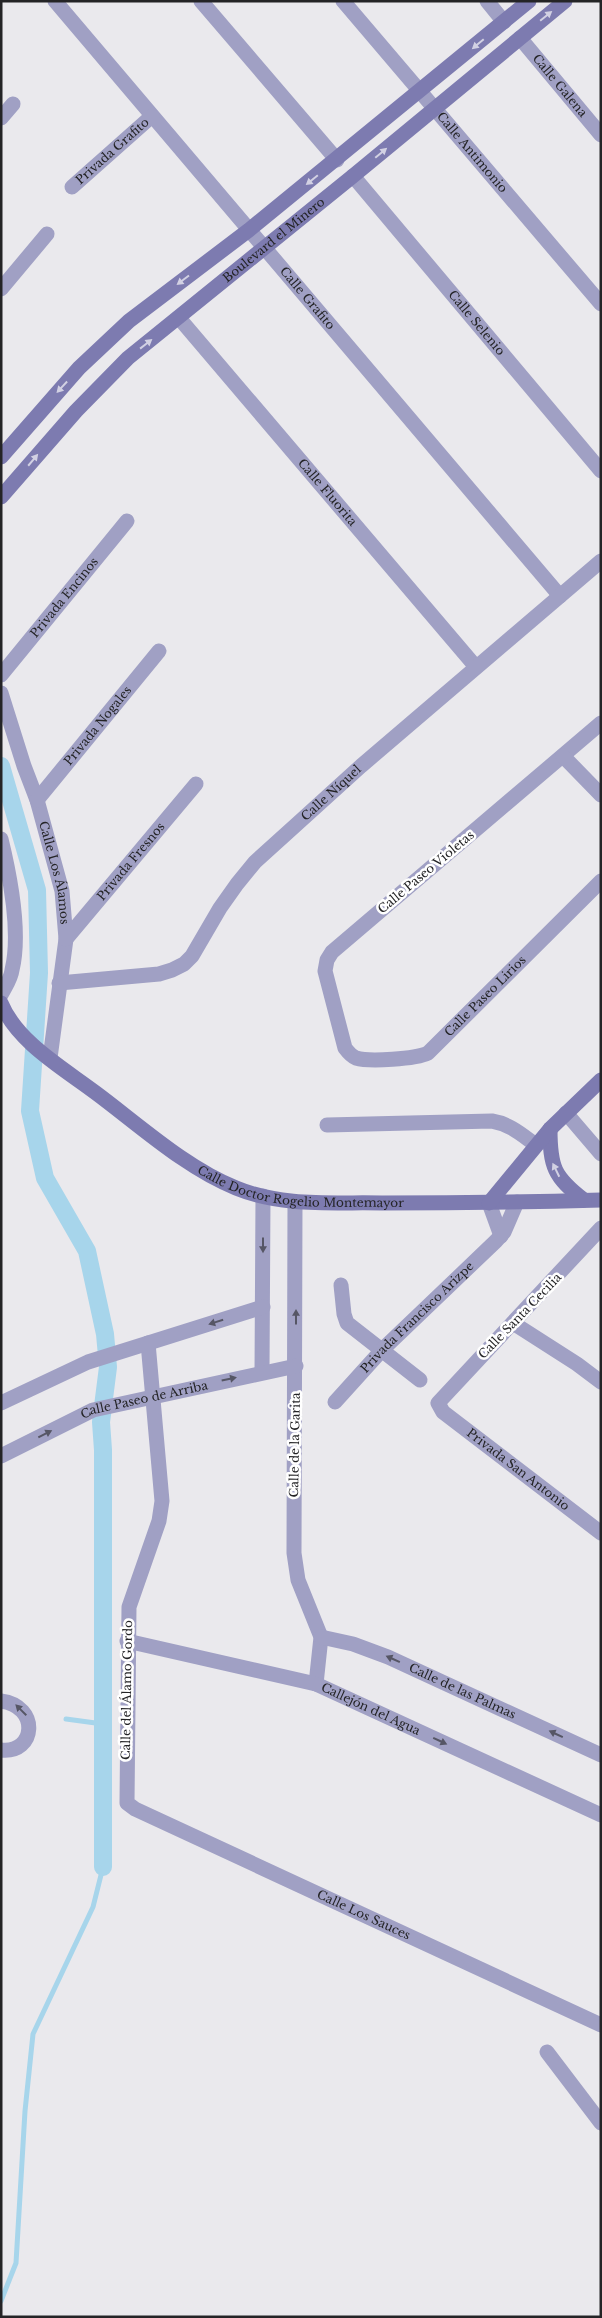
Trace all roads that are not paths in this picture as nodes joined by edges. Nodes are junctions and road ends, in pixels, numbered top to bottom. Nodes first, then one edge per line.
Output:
1 (56, 1) edge
2 (201, 1) edge
3 (343, 1) edge
4 (487, 1) edge
5 (529, 1) edge
6 (565, 1) edge
7 (504, 22) junction
8 (520, 38) junction
9 (421, 91) junction
10 (13, 104) dead end
11 (435, 108) junction
12 (152, 116) junction
13 (1, 118) edge
14 (601, 135) edge
15 (337, 160) junction
16 (353, 176) junction
17 (72, 187) dead end
18 (249, 230) junction
19 (47, 234) dead end
20 (264, 248) junction
21 (1, 289) edge
22 (601, 304) edge
23 (179, 318) junction
24 (1, 457) edge
25 (601, 471) edge
26 (1, 497) edge
27 (127, 521) dead end
28 (601, 561) edge
29 (560, 596) junction
30 (160, 651) dead end
31 (476, 667) junction
32 (1, 675) edge
33 (1, 693) edge
34 (601, 723) edge
35 (563, 756) junction
36 (196, 784) dead end
37 (601, 795) edge
38 (38, 800) junction
39 (1, 839) edge
40 (601, 881) edge
41 (66, 939) junction
42 (59, 982) junction
43 (1, 995) edge
44 (1, 1003) edge
45 (4, 1017) edge
46 (348, 1053) joint
47 (46, 1054) junction
48 (601, 1080) edge
49 (566, 1113) junction
50 (328, 1125) dead end
51 (550, 1129) junction
52 (536, 1145) junction
53 (601, 1154) edge
54 (263, 1196) junction
55 (584, 1200) junction
56 (601, 1200) edge
57 (295, 1202) junction
58 (516, 1202) junction
59 (488, 1203) junction
60 (601, 1228) edge
61 (501, 1236) junction
62 (342, 1285) dead end
63 (263, 1307) junction
64 (513, 1323) junction
65 (148, 1343) junction
66 (382, 1350) junction
67 (296, 1366) junction
68 (262, 1372) junction
69 (420, 1380) dead end
70 (601, 1382) edge
71 (152, 1396) junction
72 (335, 1402) dead end
73 (438, 1402) joint
74 (1, 1403) edge
75 (1, 1456) edge
76 (601, 1533) edge
77 (321, 1638) junction
78 (127, 1642) junction
79 (316, 1684) junction
80 (1, 1701) edge
81 (1, 1750) edge
82 (601, 1755) edge
83 (127, 1803) joint
84 (601, 1816) edge
85 (601, 2025) edge
86 (547, 2052) dead end
87 (599, 2119) edge

1 - 12 street, Calle Grafito
2 - 15 street
3 - 9 street, Calle Antimonio
4 - 7 street
5 - 7 street, Boulevard el Minero
8 -> 6 street, Boulevard el Minero
7 -> 9 street, Boulevard el Minero
8 - 11 street, Boulevard el Minero
8 - 14 street, Calle Galena
9 - 11 street, Calle Antimonio
9 - 15 street, Boulevard el Minero
10 - 13 street
16 -> 11 street, Boulevard el Minero
11 - 22 street, Calle Antimonio
12 - 17 street, Privada Grafito
12 - 18 street, Calle Grafito
15 -> 18 street, Boulevard el Minero
16 - 20 street, Boulevard el Minero
16 - 25 street, Calle Selenio
18 - 20 street, Calle Grafito
18 -> 24 street, Boulevard el Minero
19 - 21 street
20 - 23 street, Boulevard el Minero
20 - 29 street, Calle Grafito
26 -> 23 street, Boulevard el Minero
23 - 31 street, Calle Fluorita
27 - 32 street, Privada Encinos
28 - 29 street, Calle Níquel
29 - 31 street, Calle Níquel
30 - 38 street, Privada Nogales
31 - 42 street, Calle Níquel
33 - 38 street, Calle Los Álamos
34 - 35 street, Calle Paseo Violetas
35 - 37 street
35 - 46 street, Calle Paseo Violetas
36 - 41 street, Privada Fresnos
38 - 41 street, Calle Los Álamos
39 - 43 street
40 - 46 street, Calle Paseo Lirios
41 - 42 street, Calle Los Álamos
42 - 47 street, Calle Los Álamos
44 - 45 street
45 - 47 street, Calle Doctor Rogelio Montemayor
47 - 54 street, Calle Doctor Rogelio Montemayor
48 - 49 street
49 - 51 street
49 - 53 street
50 - 52 street
51 - 52 street
55 -> 51 street
52 - 59 street
54 - 57 street, Calle Doctor Rogelio Montemayor
54 -> 63 street
55 - 56 street, Calle Doctor Rogelio Montemayor
55 - 58 street, Calle Doctor Rogelio Montemayor
57 - 59 street, Calle Doctor Rogelio Montemayor
67 -> 57 street, Calle de la Garita
58 - 59 street, Calle Doctor Rogelio Montemayor
58 - 61 street, Privada Francisco Arizpe
59 - 61 street
60 - 64 street, Calle Santa Cecilia
61 - 66 street, Privada Francisco Arizpe
62 - 66 street
63 -> 65 street
63 - 68 street
64 - 70 street
64 - 73 street, Calle Santa Cecilia
65 - 71 street, Calle del Álamo Gordo
65 - 74 street
66 - 69 street
66 - 72 street, Privada Francisco Arizpe
67 - 68 street, Calle Paseo de Arriba
67 - 77 street, Calle de la Garita
71 -> 68 street, Calle Paseo de Arriba
75 -> 71 street, Calle Paseo de Arriba
71 - 78 street, Calle del Álamo Gordo
73 - 76 street, Privada San Antonio
77 - 79 street, Calle de la Garita
82 -> 77 street, Calle de las Palmas
78 - 79 street, Callejón del Agua
78 - 83 street, Calle del Álamo Gordo
79 -> 84 street, Callejón del Agua
81 -> 80 street
83 - 85 street, Calle Los Sauces
86 - 87 street

